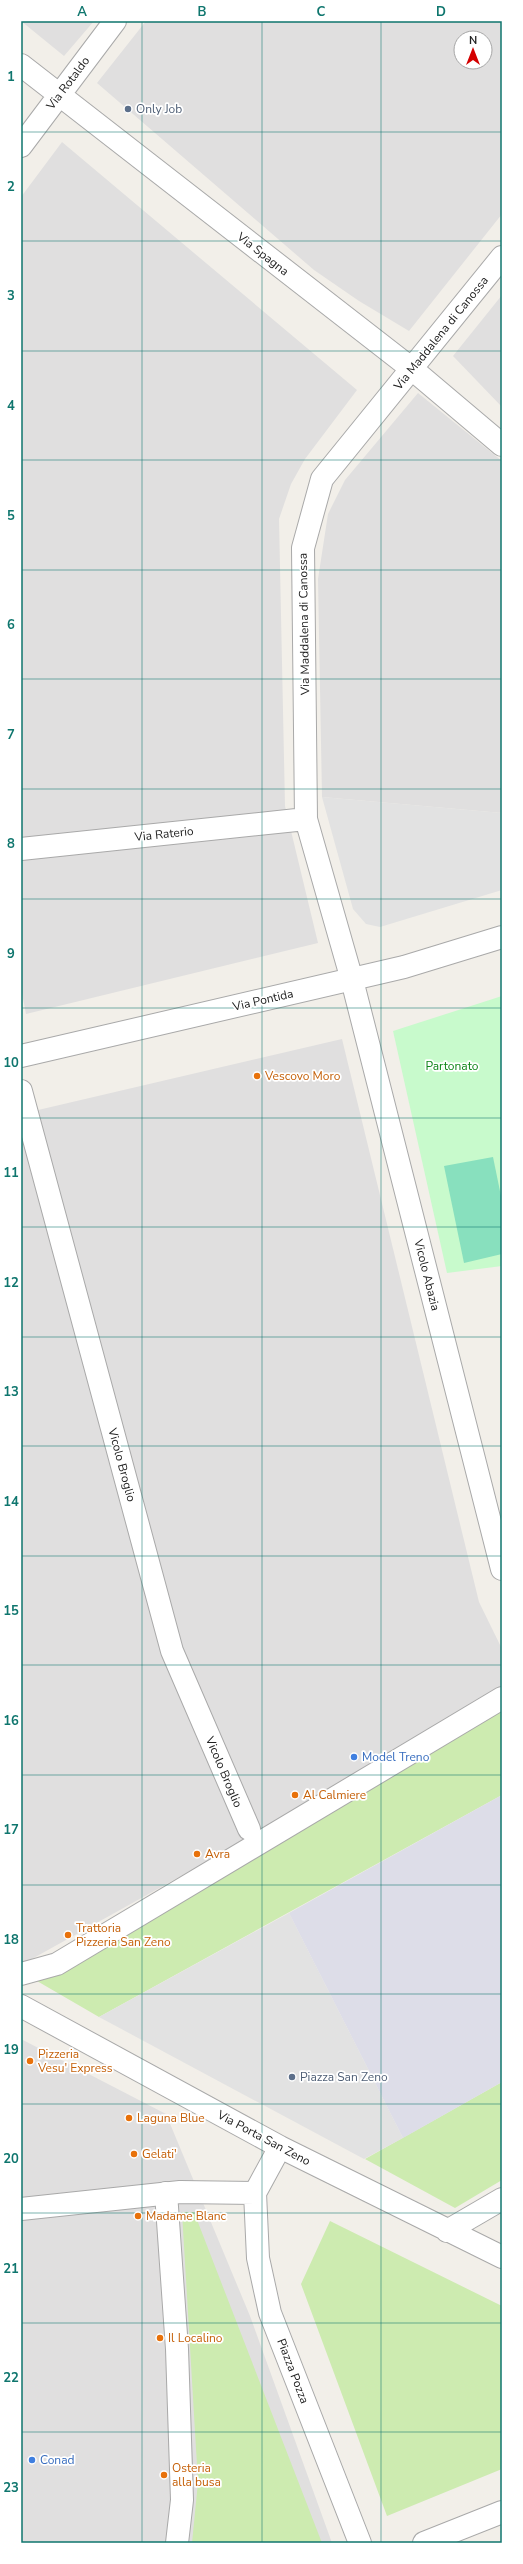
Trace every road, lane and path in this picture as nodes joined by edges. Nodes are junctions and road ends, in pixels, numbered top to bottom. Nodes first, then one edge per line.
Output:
1 (115, 21) edge
2 (21, 65) edge
3 (58, 96) junction
4 (21, 146) edge
5 (502, 257) edge
6 (412, 369) junction
7 (502, 445) edge
8 (306, 819) junction
9 (21, 849) edge
10 (502, 937) edge
11 (352, 980) junction
12 (21, 1056) edge
13 (21, 1092) edge
14 (502, 1570) edge
15 (502, 1698) edge
16 (249, 1830) dead end
17 (21, 1974) edge
18 (21, 2006) edge
19 (280, 2147) junction
20 (166, 2193) junction
21 (255, 2193) junction
22 (502, 2198) edge
23 (21, 2209) edge
24 (447, 2230) junction
25 (502, 2257) edge
26 (502, 2512) edge
27 (177, 2543) edge
28 (360, 2543) edge
29 (424, 2543) edge

1 - 3 street, Via Rotaldo
2 - 3 street, Via Spagna
3 - 4 street, Via Rotaldo
3 - 6 street, Via Spagna
5 - 6 street, Via Maddalena di Canossa
6 - 7 street, Via Spagna
6 - 8 street, Via Maddalena di Canossa
8 - 9 street, Via Raterio
8 - 11 street, Via Maddalena di Canossa
10 - 11 street, Via Pontida
11 - 12 street, Via Pontida
11 - 14 street, Vicolo Abazia
13 - 16 street, Vicolo Broglio
15 - 17 street
18 - 19 street, Via Porta San Zeno
19 - 21 street
19 - 24 street, Via Porta San Zeno
20 - 21 street
20 - 23 street
20 - 27 street
21 - 28 street, Piazza Pozza
22 - 24 street
24 - 25 street
26 - 29 street

